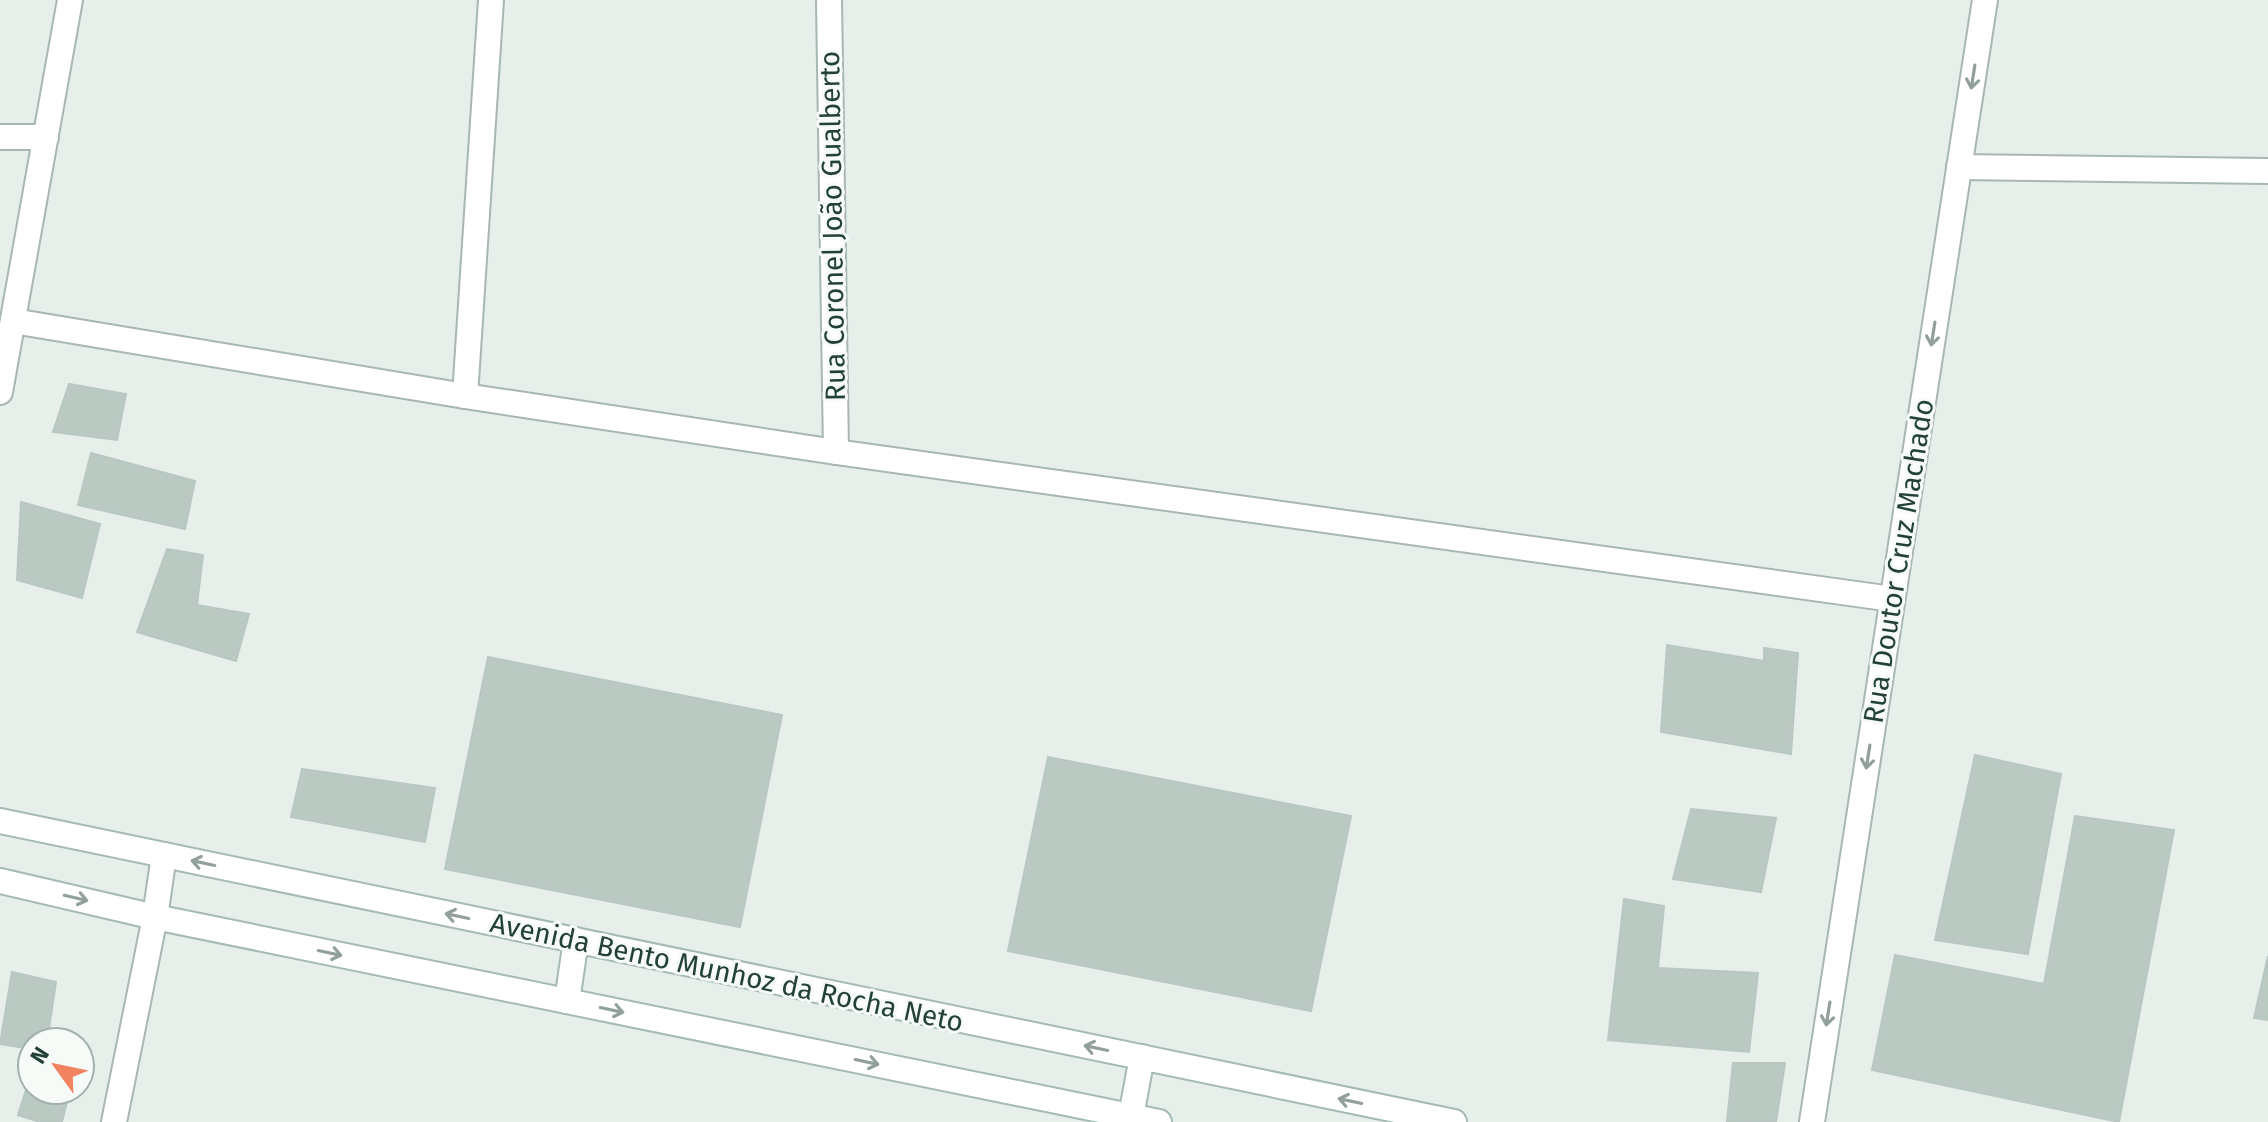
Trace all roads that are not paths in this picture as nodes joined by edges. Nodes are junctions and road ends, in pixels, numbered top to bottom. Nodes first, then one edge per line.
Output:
1 (70, 0) edge
2 (491, 0) edge
3 (829, 0) edge
4 (1985, 0) edge
5 (0, 137) edge
6 (46, 137) junction
7 (1959, 167) junction
8 (2268, 171) edge
9 (13, 321) junction
10 (0, 392) edge
11 (465, 396) junction
12 (836, 452) junction
13 (1892, 599) junction
14 (0, 821) edge
15 (164, 855) junction
16 (0, 881) edge
17 (155, 917) junction
18 (576, 940) junction
19 (567, 1001) junction
20 (1142, 1057) junction
21 (1131, 1116) junction
22 (114, 1122) edge
23 (1159, 1122) edge
24 (1454, 1122) edge
25 (1812, 1122) edge

1 - 6 street
2 - 11 street
3 - 12 street, Rua Coronel João Gualberto
4 -> 7 street, Rua Doutor Cruz Machado
5 - 6 street
6 - 9 street
7 - 8 street
7 -> 13 street, Rua Doutor Cruz Machado
9 - 10 street
9 - 11 street
11 - 12 street
12 - 13 street
13 -> 25 street, Rua Doutor Cruz Machado
14 - 15 street, Avenida Bento Munhoz da Rocha Neto
15 - 17 street
18 -> 15 street, Avenida Bento Munhoz da Rocha Neto
16 -> 17 street, Avenida Bento Munhoz da Rocha Neto
17 -> 19 street, Avenida Bento Munhoz da Rocha Neto
17 - 22 street
18 - 19 street
20 -> 18 street, Avenida Bento Munhoz da Rocha Neto
19 -> 21 street, Avenida Bento Munhoz da Rocha Neto
20 - 21 street
24 -> 20 street, Avenida Bento Munhoz da Rocha Neto
21 - 23 street, Avenida Bento Munhoz da Rocha Neto

